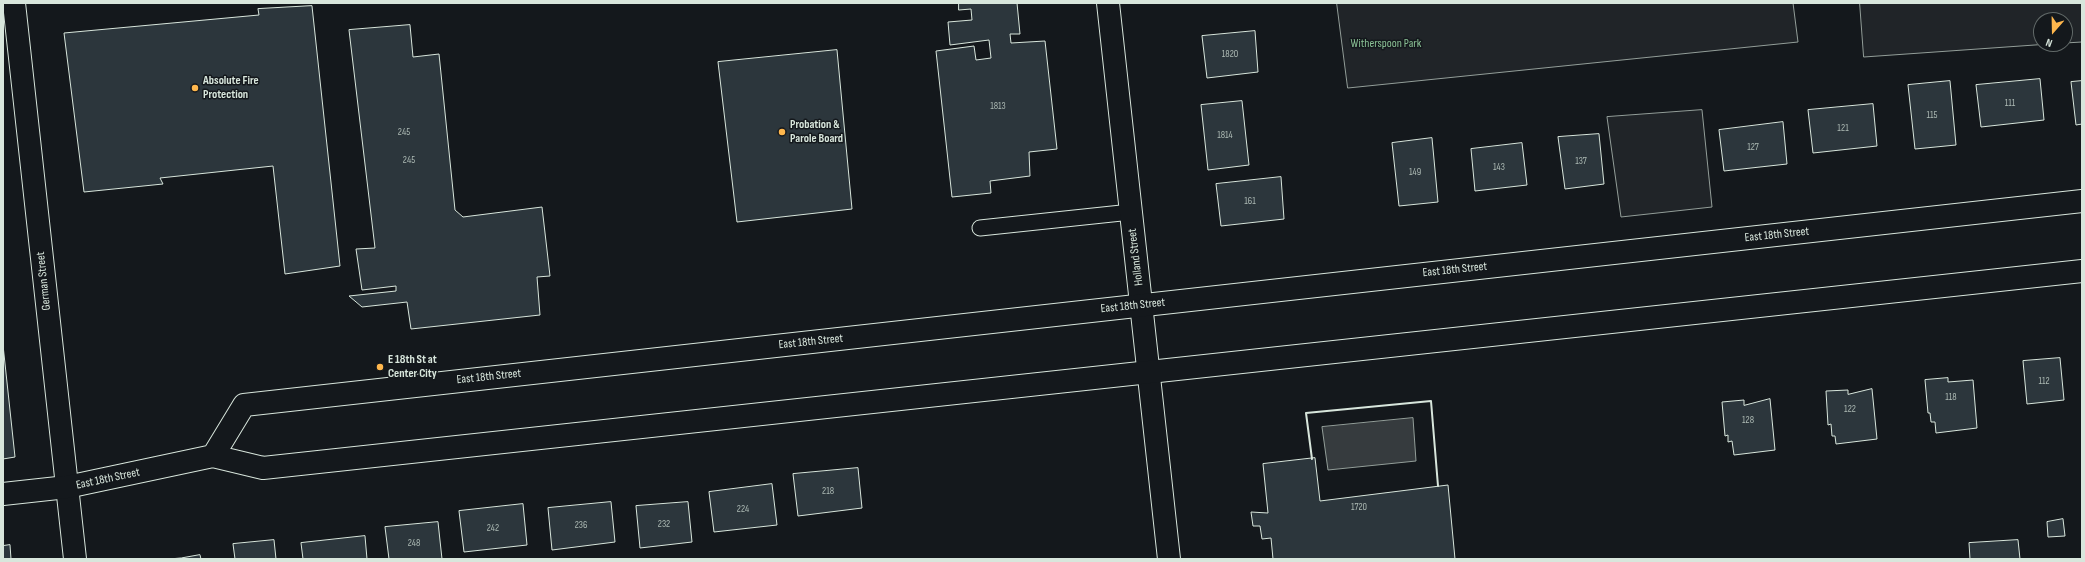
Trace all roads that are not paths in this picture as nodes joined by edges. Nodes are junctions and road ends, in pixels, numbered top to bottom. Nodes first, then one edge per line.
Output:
1 (14, 3) edge
2 (1108, 3) edge
3 (2082, 201) edge
4 (1131, 212) junction
5 (980, 228) dead end
6 (2082, 271) edge
7 (1142, 305) junction
8 (1150, 372) junction
9 (213, 456) junction
10 (67, 487) junction
11 (3, 494) edge
12 (75, 559) edge
13 (1169, 559) edge

1 - 10 main road, German Street
2 - 4 main road, Holland Street
3 - 7 main road, East 18th Street
4 - 5 lane
4 - 7 main road, Holland Street
6 - 8 main road, East 18th Street
7 - 8 main road, Holland Street
7 - 9 main road, East 18th Street
8 - 9 main road, East 18th Street
8 - 13 main road, Holland Street
9 - 10 main road, East 18th Street
10 - 11 main road, East 18th Street
10 - 12 main road, German Street

